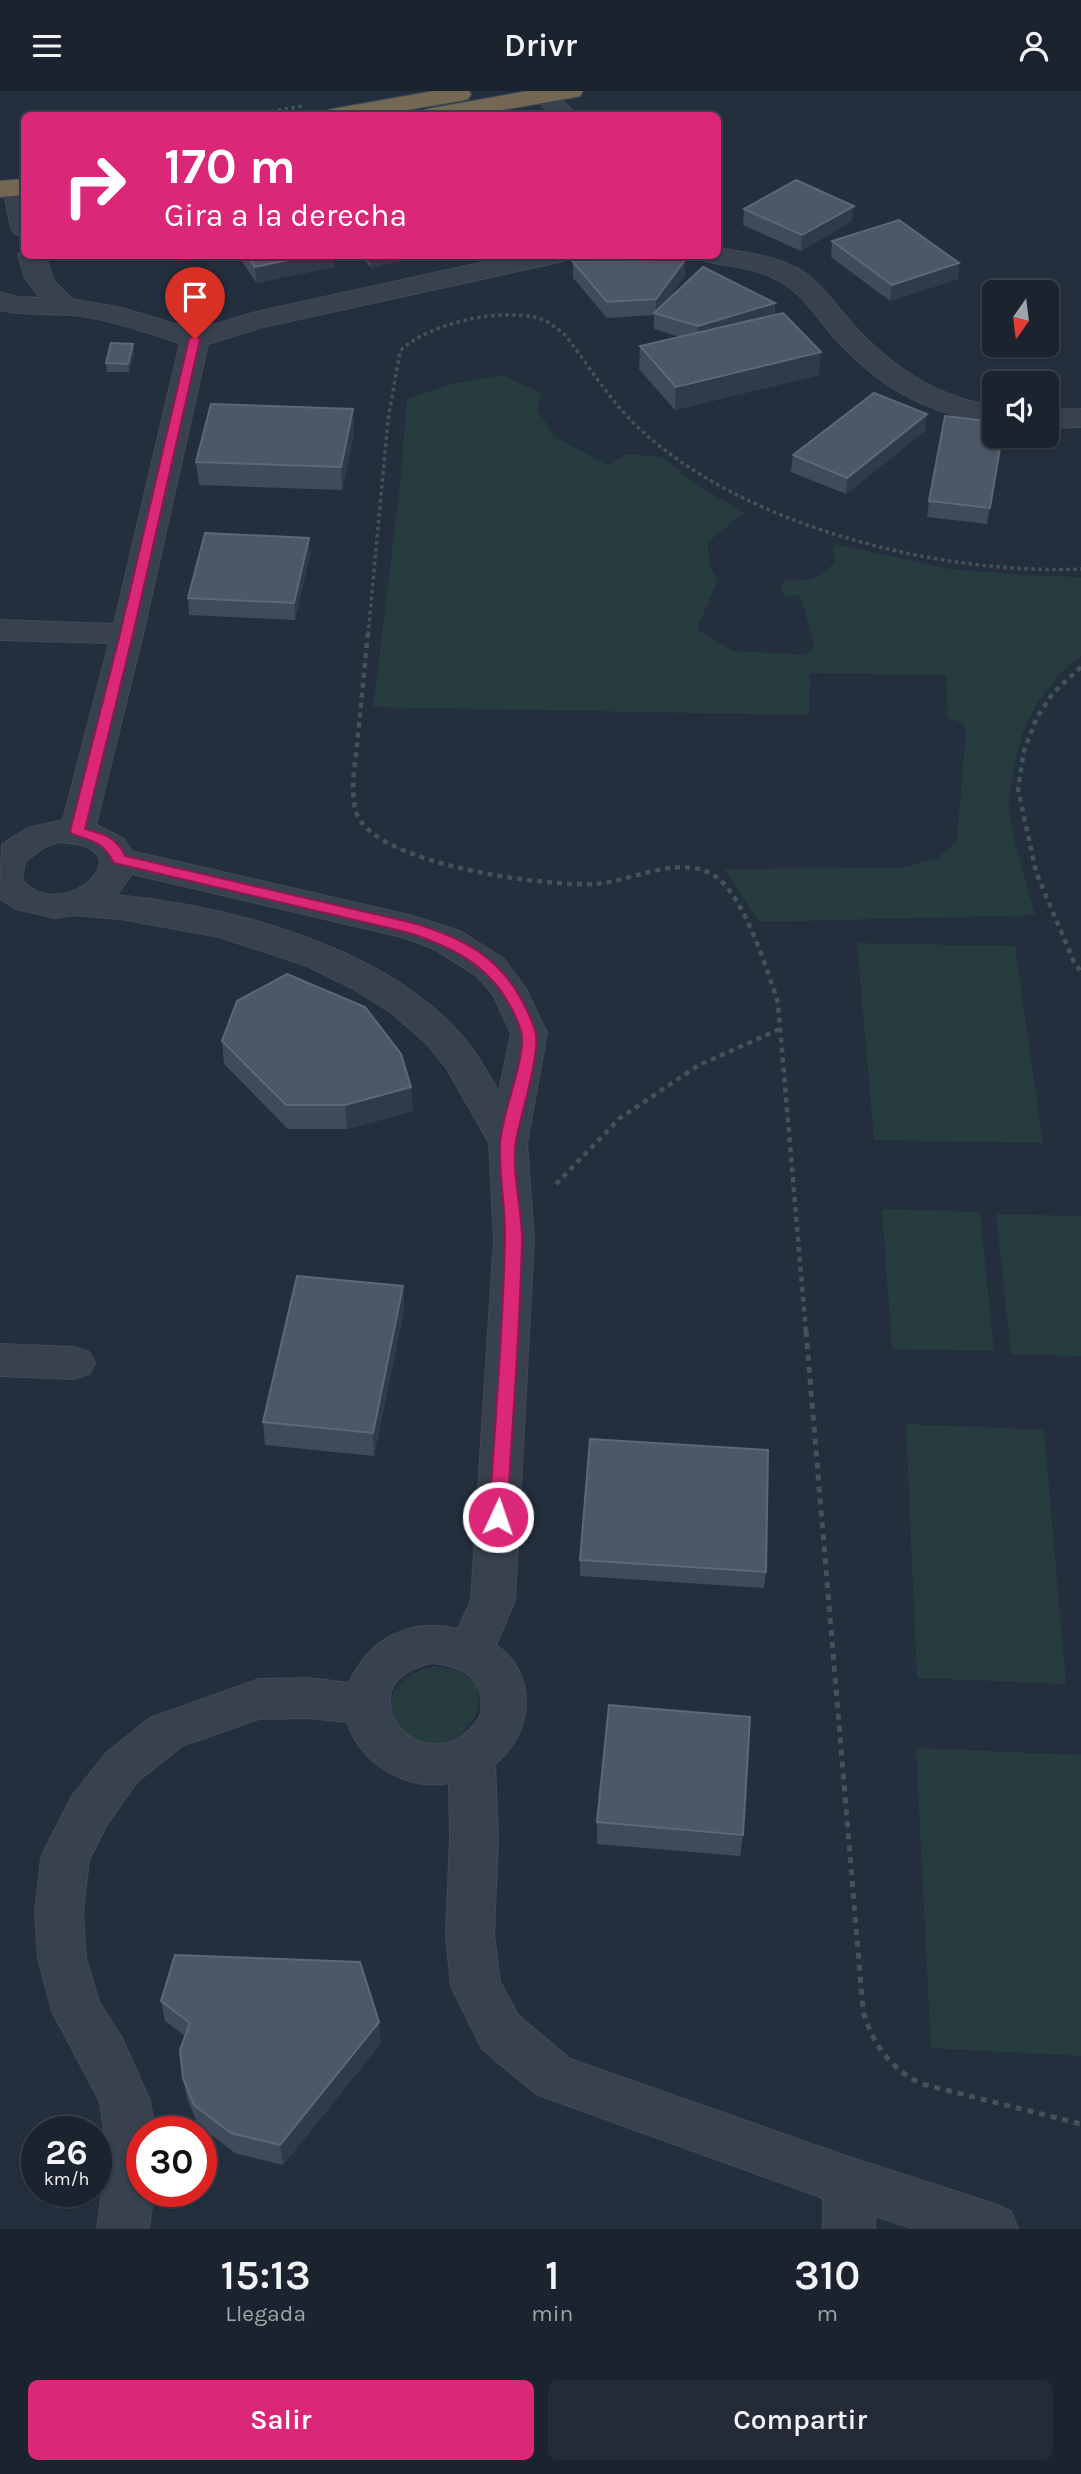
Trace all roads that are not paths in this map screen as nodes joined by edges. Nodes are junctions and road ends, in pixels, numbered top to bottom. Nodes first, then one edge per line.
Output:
1 (570, 91) edge
2 (545, 95) junction
3 (482, 104) edge
4 (377, 112) edge
5 (446, 112) edge
6 (561, 112) edge
7 (13, 180) edge
8 (21, 215) edge
9 (721, 257) edge
10 (32, 259) edge
11 (537, 259) edge
12 (0, 300) edge
13 (64, 306) junction
14 (195, 339) junction
15 (982, 413) edge
16 (1081, 418) edge
17 (1059, 419) edge
18 (0, 630) edge
19 (127, 634) junction
20 (77, 831) junction
21 (119, 860) junction
22 (76, 904) junction
23 (508, 1143) junction
24 (0, 1360) edge
25 (74, 1363) dead end
26 (471, 1652) junction
27 (366, 1705) junction
28 (472, 1755) junction
29 (849, 2206) edge
30 (123, 2229) edge
31 (992, 2229) edge

1 - 2 highway
2 - 3 highway
2 - 6 street
3 - 4 highway
3 - 5 highway
7 - 8 street
9 - 15 street
10 - 13 street
11 - 14 street
12 - 13 street
13 - 14 street
14 - 19 street
16 - 17 street
18 - 19 street
19 - 20 street
20 - 21 street
20 - 22 street
21 - 22 street
21 - 23 street
22 - 23 street
23 - 26 street
24 - 25 street
26 - 27 street
26 - 28 street
27 - 28 street
27 - 30 street
28 - 29 street
29 - 31 street

